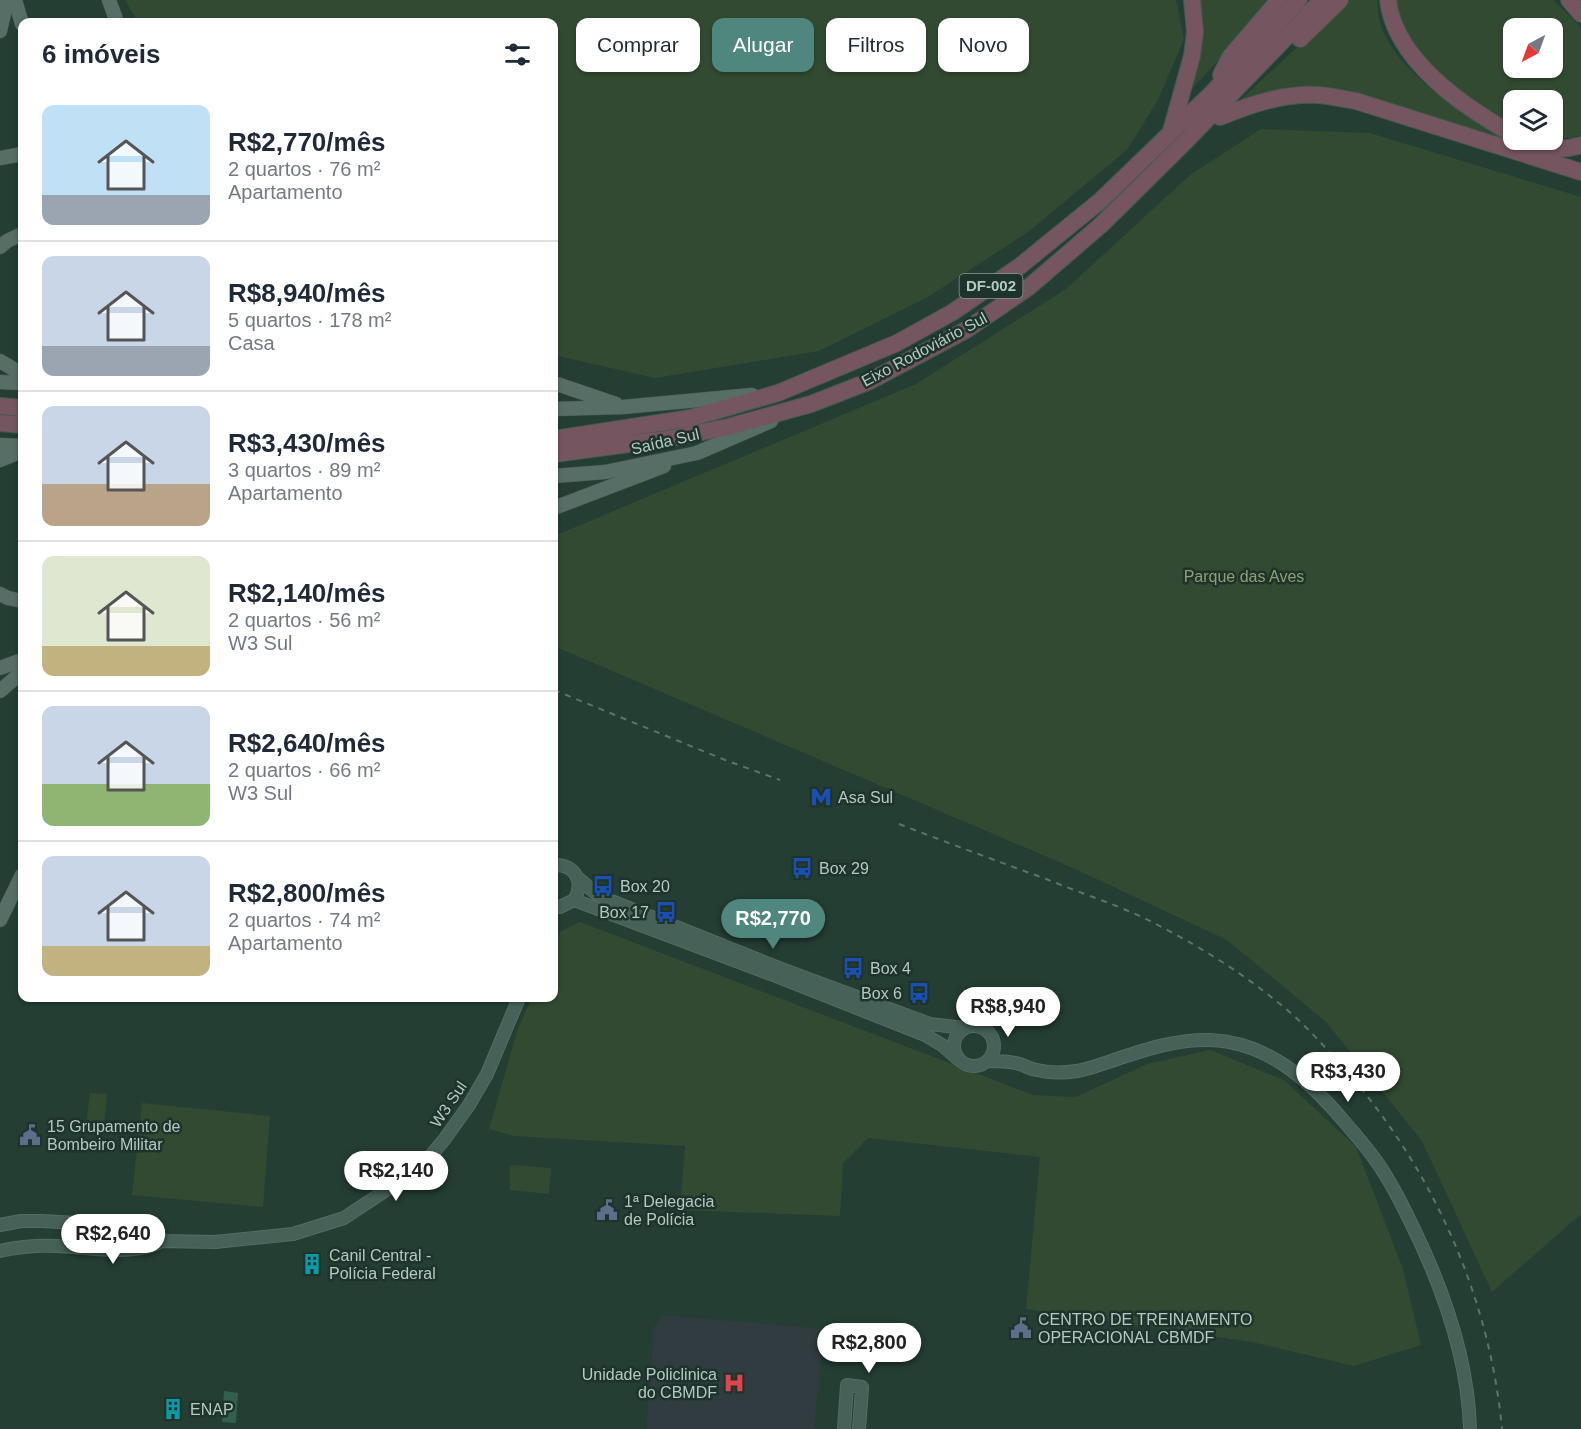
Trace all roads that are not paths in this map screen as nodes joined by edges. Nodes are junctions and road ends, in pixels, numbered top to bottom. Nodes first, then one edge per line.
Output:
1 (7, 0) edge
2 (15, 0) edge
3 (1192, 0) edge
4 (1279, 0) edge
5 (1299, 0) edge
6 (1322, 0) edge
7 (1340, 0) edge
8 (1388, 0) edge
9 (1570, 0) edge
10 (109, 1) edge
11 (1581, 9) edge
12 (1581, 14) edge
13 (20, 18) edge
14 (117, 18) edge
15 (0, 31) edge
16 (1211, 94) junction
17 (1220, 117) junction
18 (1503, 129) edge
19 (1171, 131) junction
20 (1186, 141) junction
21 (1581, 145) edge
22 (1563, 150) edge
23 (18, 155) edge
24 (0, 158) edge
25 (1581, 172) edge
26 (18, 236) edge
27 (0, 247) edge
28 (0, 361) edge
29 (18, 372) edge
30 (0, 382) edge
31 (18, 383) edge
32 (558, 384) edge
33 (778, 393) junction
34 (811, 404) junction
35 (0, 406) edge
36 (623, 407) junction
37 (18, 408) edge
38 (558, 409) edge
39 (0, 423) edge
40 (18, 425) edge
41 (558, 438) edge
42 (0, 445) edge
43 (18, 448) edge
44 (18, 451) edge
45 (558, 453) edge
46 (697, 453) junction
47 (0, 460) edge
48 (558, 476) edge
49 (558, 506) edge
50 (0, 594) edge
51 (18, 600) edge
52 (18, 661) edge
53 (0, 668) edge
54 (18, 675) edge
55 (0, 691) edge
56 (558, 866) edge
57 (578, 878) junction
58 (18, 884) edge
59 (574, 900) junction
60 (558, 909) edge
61 (0, 920) edge
62 (517, 1002) edge
63 (964, 1028) junction
64 (994, 1045) junction
65 (958, 1059) junction
66 (988, 1061) junction
67 (1015, 1063) junction
68 (0, 1225) edge
69 (162, 1241) junction
70 (0, 1251) edge
71 (846, 1409) junction
72 (861, 1412) junction
73 (844, 1429) edge
74 (859, 1429) edge
75 (1470, 1429) edge

1 - 15 main road
2 - 13 main road
3 - 19 highway
4 - 16 highway
5 - 16 highway, Eixo Rodoviário Sul / DF-002
6 - 20 highway, Eixo Rodoviário Sul / DF-002
7 - 17 highway
8 - 18 highway
9 - 11 highway
9 - 12 highway
10 - 14 main road
16 - 19 highway, Eixo Rodoviário Sul / DF-002
17 - 20 highway
17 - 25 highway
19 - 33 highway, Eixo Rodoviário Sul / DF-002
20 - 34 highway, Eixo Rodoviário Sul / DF-002
21 - 22 highway
23 - 24 main road
26 - 27 main road
28 - 29 main road
30 - 31 main road
32 - 36 main road
33 - 36 main road, Saída Sul
33 - 41 highway, Eixo Rodoviário Sul / DF-002
34 - 45 highway, Eixo Rodoviário Sul / DF-002
34 - 46 main road, Saída Sul
35 - 37 highway
36 - 38 main road, Saída Sul
39 - 40 highway
42 - 43 main road
44 - 47 main road
46 - 48 main road, Saída Sul
46 - 49 main road
50 - 51 main road
52 - 53 main road
54 - 55 main road
56 - 57 street
57 - 59 street
57 - 63 street
58 - 61 main road
59 - 60 street
59 - 65 street
62 - 69 street, W3 Sul
63 - 64 street
63 - 65 street
64 - 66 street
64 - 67 street
65 - 66 street
66 - 67 street
67 - 75 street
68 - 69 street, W3 Sul
69 - 70 street, W3 Sul
71 - 72 street
71 - 72 street
71 - 73 street
72 - 74 street

